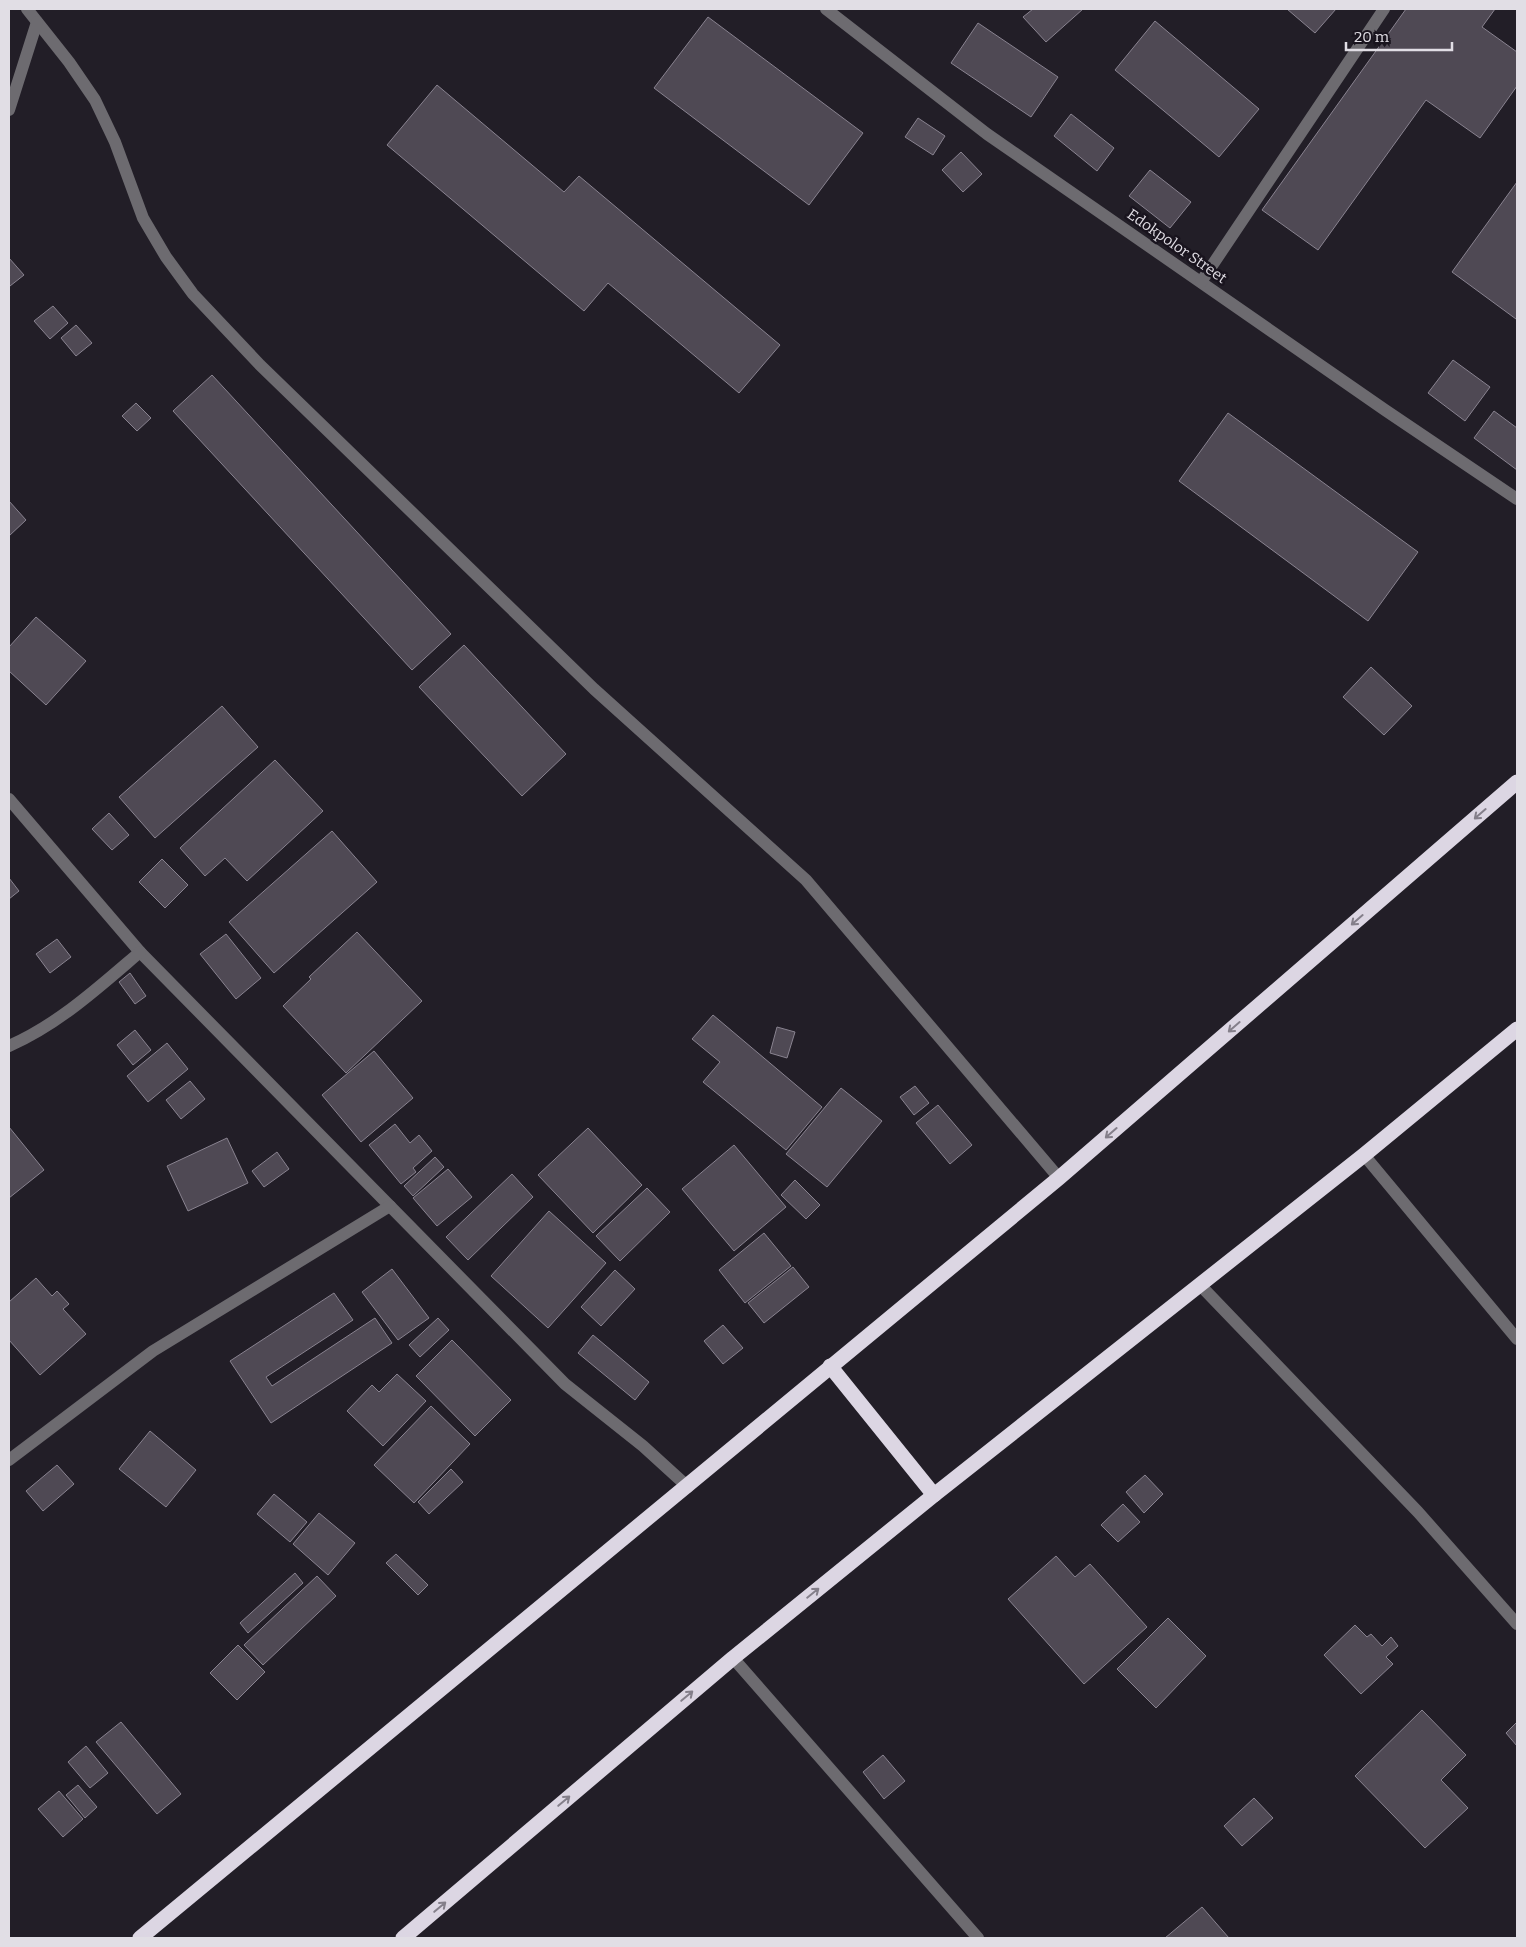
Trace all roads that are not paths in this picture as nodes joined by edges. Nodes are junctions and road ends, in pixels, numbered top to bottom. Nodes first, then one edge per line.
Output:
1 (27, 9) edge
2 (826, 9) edge
3 (1384, 9) edge
4 (37, 22) junction
5 (9, 110) edge
6 (1201, 282) junction
7 (1517, 499) edge
8 (1517, 782) edge
9 (9, 799) edge
10 (140, 952) junction
11 (1517, 1029) edge
12 (9, 1046) edge
13 (1364, 1155) junction
14 (1059, 1178) junction
15 (390, 1206) junction
16 (1201, 1286) junction
17 (1517, 1339) edge
18 (830, 1366) junction
19 (9, 1460) edge
20 (688, 1486) junction
21 (934, 1495) junction
22 (1517, 1624) edge
23 (732, 1658) junction
24 (140, 1938) edge
25 (403, 1938) edge
26 (978, 1938) edge

1 - 4 street
2 - 6 street, Edokpolor Street
3 - 6 street
4 - 5 street
4 - 14 street
6 - 7 street, Edokpolor Street
8 -> 14 highway
9 - 10 street
10 - 12 street
10 - 15 street
11 - 13 highway
13 - 16 highway
13 - 17 street
14 - 18 highway
15 - 19 street
15 - 20 street
16 - 21 highway
16 - 22 street
18 - 20 highway
18 - 21 highway
20 - 24 highway
23 -> 21 highway
25 -> 23 highway
23 - 26 street

